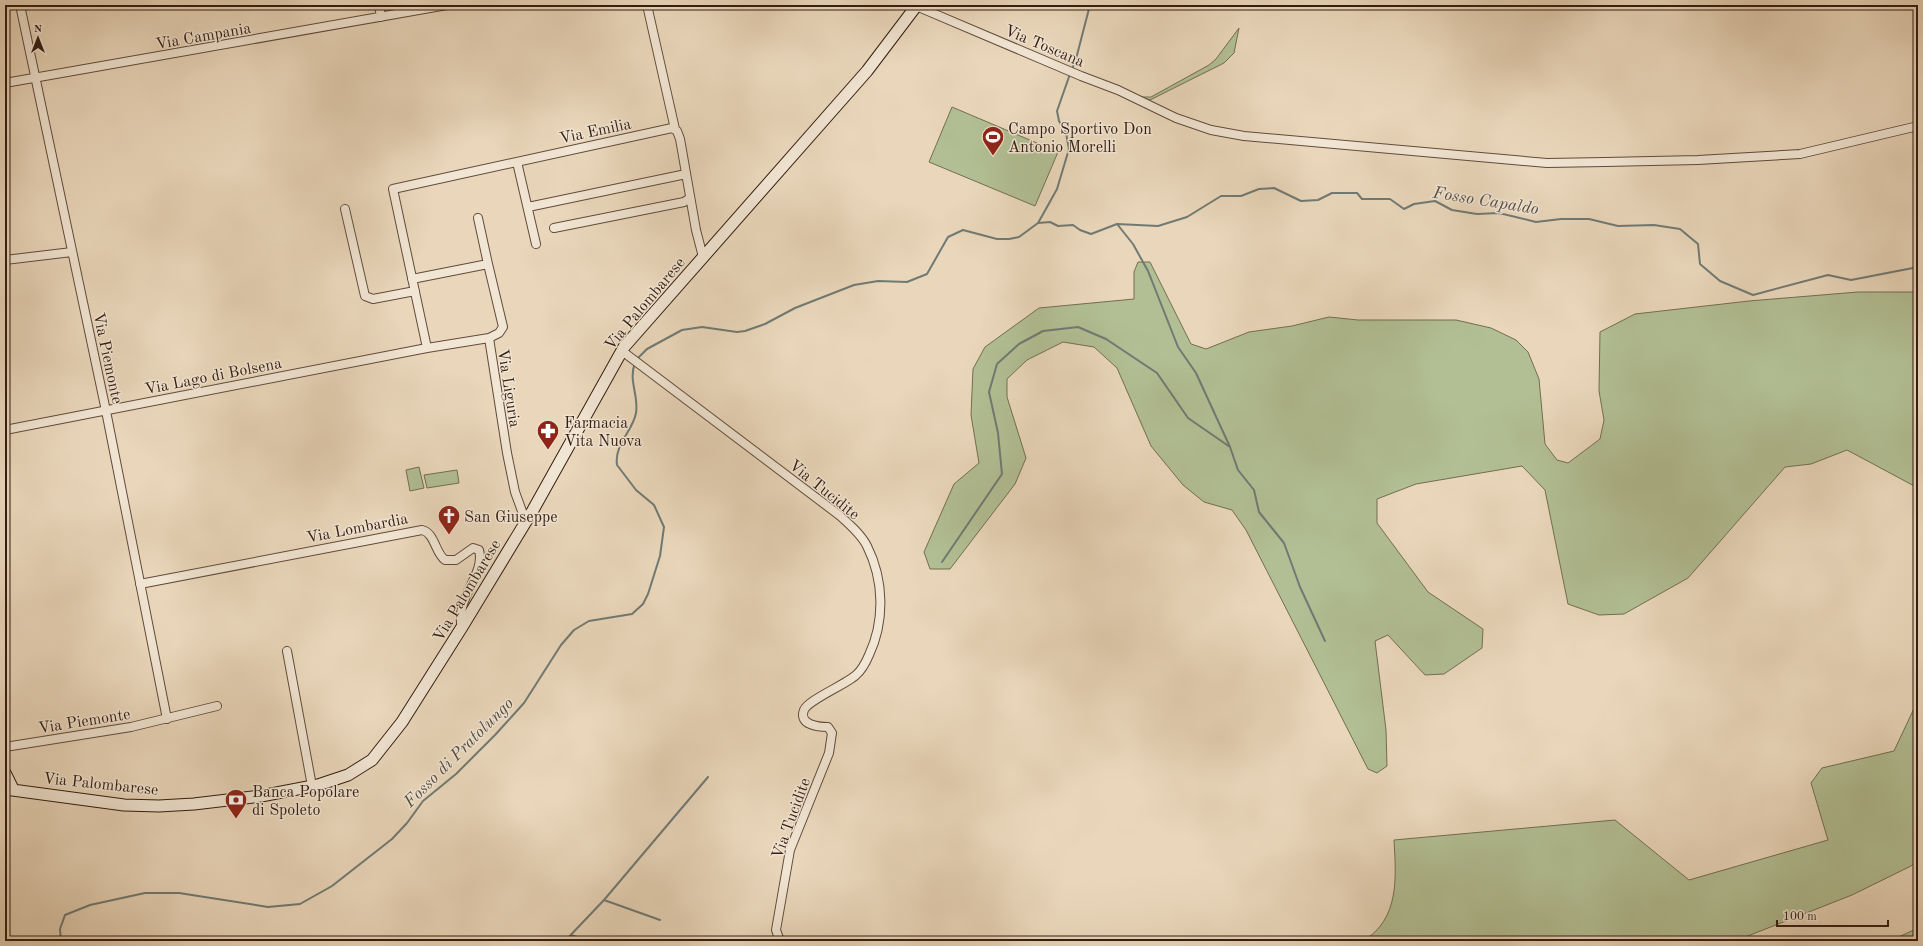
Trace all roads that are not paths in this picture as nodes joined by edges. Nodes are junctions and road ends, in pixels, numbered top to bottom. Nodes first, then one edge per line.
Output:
1 (20, 5) edge
2 (379, 5) edge
3 (447, 5) edge
4 (647, 5) edge
5 (917, 5) edge
6 (381, 17) junction
7 (35, 77) junction
8 (5, 83) edge
9 (1918, 126) edge
10 (675, 129) junction
11 (517, 162) junction
12 (686, 174) junction
13 (690, 198) junction
14 (528, 207) junction
15 (345, 209) dead end
16 (478, 218) dead end
17 (554, 228) dead end
18 (536, 244) dead end
19 (72, 252) junction
20 (704, 257) junction
21 (5, 260) edge
22 (488, 264) junction
23 (412, 279) junction
24 (415, 291) junction
25 (489, 338) junction
26 (427, 348) junction
27 (626, 354) junction
28 (106, 411) junction
29 (5, 430) edge
30 (526, 522) junction
31 (140, 584) junction
32 (462, 627) junction
33 (287, 652) dead end
34 (217, 706) dead end
35 (167, 719) junction
36 (5, 747) edge
37 (5, 773) edge
38 (312, 786) junction
39 (9, 789) edge
40 (780, 941) edge

1 - 7 street, Via Piemonte
2 - 6 street
3 - 6 street, Via Campania
4 - 10 street
5 - 9 street, Via Toscana
5 - 20 main road, Via Palombarese
6 - 7 street, Via Campania
7 - 8 street, Via Campania
7 - 19 street, Via Piemonte
10 - 11 street, Via Emilia
10 - 12 street
11 - 14 street
11 - 23 street, Via Emilia
12 - 13 street
12 - 14 street
13 - 17 street
13 - 20 street
14 - 18 street
15 - 24 street
16 - 22 street
19 - 21 street
19 - 28 street, Via Piemonte
20 - 27 main road, Via Palombarese
22 - 23 street
22 - 25 street
23 - 24 street
24 - 26 street
25 - 26 street, Via Liguria
25 - 30 street, Via Liguria
26 - 28 street, Via Lago di Bolsena
27 - 30 main road, Via Palombarese
27 - 40 street, Via Tucidite
28 - 29 street, Via Lago di Bolsena
28 - 31 street, Via Piemonte
30 - 32 main road, Via Palombarese
31 - 32 street, Via Lombardia
31 - 35 street, Via Piemonte
32 - 38 main road, Via Palombarese
33 - 38 street
34 - 35 street, Via Piemonte
35 - 36 street, Via Piemonte
37 - 39 main road
38 - 39 main road, Via Palombarese

